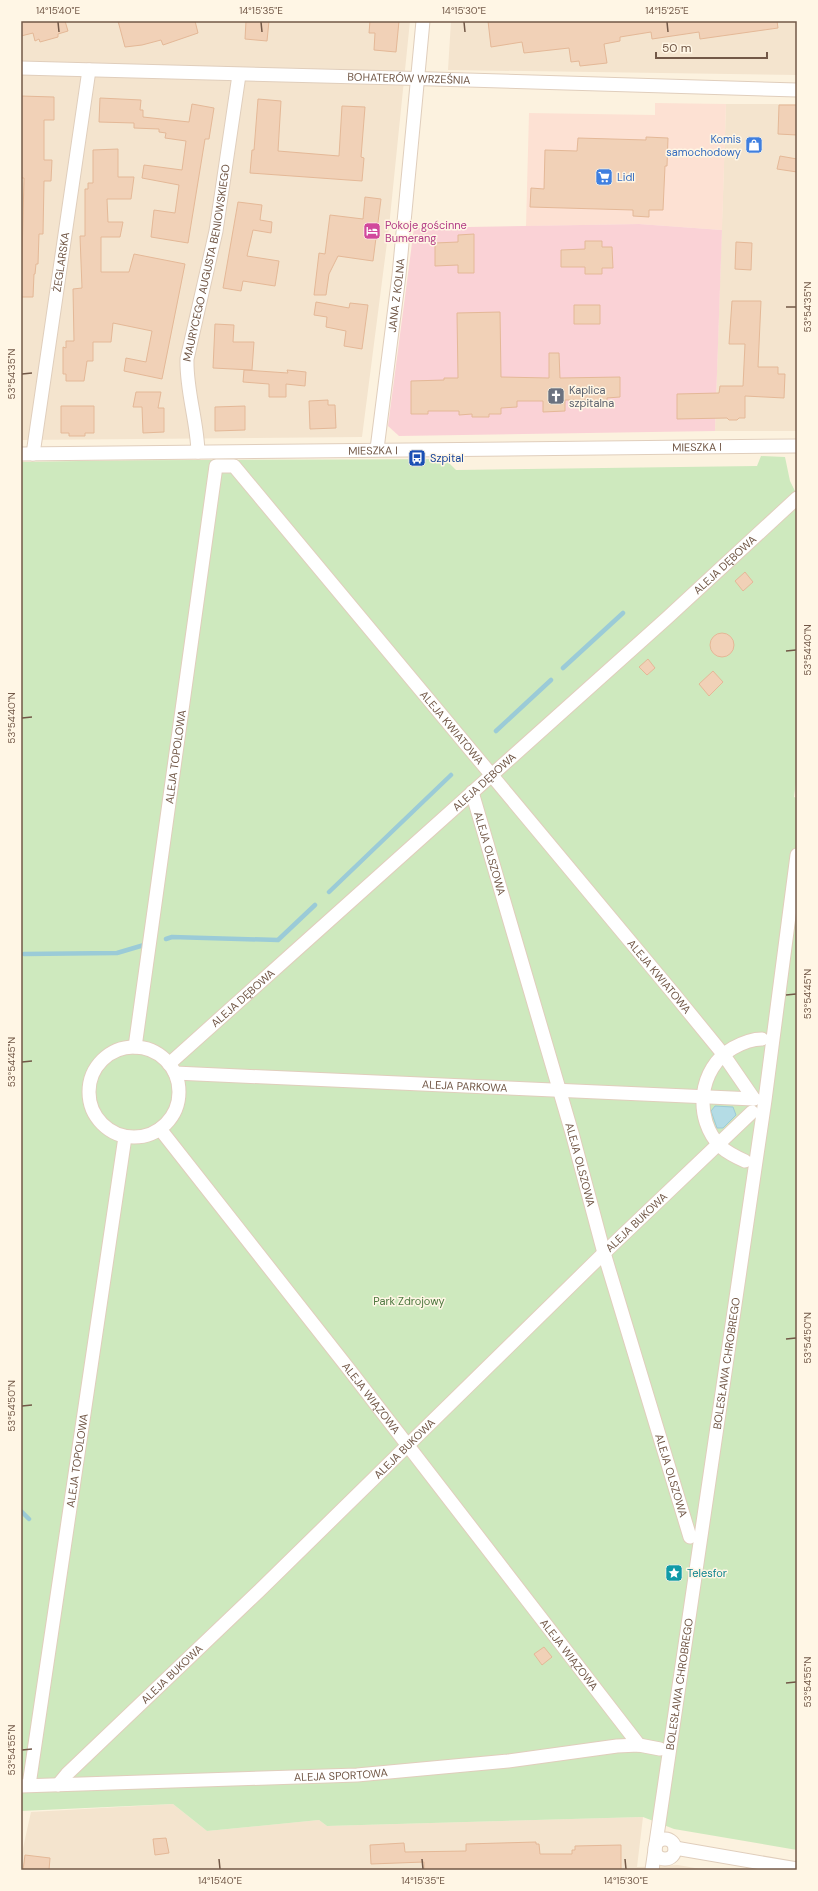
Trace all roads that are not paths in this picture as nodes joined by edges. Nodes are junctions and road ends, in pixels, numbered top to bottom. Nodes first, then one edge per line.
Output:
1 (423, 21) edge
2 (21, 68) edge
3 (89, 70) junction
4 (239, 75) junction
5 (418, 77) junction
6 (797, 90) edge
7 (797, 446) edge
8 (377, 449) junction
9 (198, 452) junction
10 (27, 454) edge
11 (216, 466) joint
12 (797, 498) edge
13 (491, 775) junction
14 (472, 792) junction
15 (797, 855) edge
16 (762, 1039) dead end
17 (135, 1047) junction
18 (723, 1054) junction
19 (172, 1069) junction
20 (559, 1091) junction
21 (703, 1097) junction
22 (754, 1098) joint
23 (752, 1112) dead end
24 (160, 1129) junction
25 (125, 1136) junction
26 (719, 1144) junction
27 (745, 1161) dead end
28 (604, 1253) junction
29 (407, 1445) junction
30 (690, 1537) dead end
31 (639, 1745) junction
32 (660, 1749) dead end
33 (58, 1785) junction
34 (25, 1786) edge
35 (653, 1862) edge
36 (797, 1869) edge

1 - 5 street, JANA Z KOLNA
2 - 3 street, BOHATERÓW WRZEŚNIA
3 - 4 street, BOHATERÓW WRZEŚNIA
3 - 10 street, ŻEGLARSKA
4 - 5 street, BOHATERÓW WRZEŚNIA
4 - 9 street, MAURYCEGO AUGUSTA BENIOWSKIEGO
5 - 6 street, BOHATERÓW WRZEŚNIA
5 - 8 street, JANA Z KOLNA
7 - 8 street, MIESZKA I
8 - 9 street, MIESZKA I
9 - 10 street, MIESZKA I
11 - 13 street, ALEJA KWIATOWA
11 - 17 street, ALEJA TOPOLOWA
12 - 13 street, ALEJA DĘBOWA
13 - 14 street, ALEJA DĘBOWA
13 - 18 street, ALEJA KWIATOWA
14 - 19 street, ALEJA DĘBOWA
14 - 20 street, ALEJA OLSZOWA
15 - 35 street, BOLESŁAWA CHROBREGO
16 - 18 street
17 - 19 street
17 - 25 street
18 - 21 street
18 - 22 street, ALEJA KWIATOWA
19 - 20 street, ALEJA PARKOWA
19 - 24 street
20 - 21 street, ALEJA PARKOWA
20 - 28 street, ALEJA OLSZOWA
21 - 22 street, ALEJA PARKOWA
21 - 26 street
23 - 26 street, ALEJA BUKOWA
24 - 25 street
24 - 29 street, ALEJA WIĄZOWA
25 - 34 street, ALEJA TOPOLOWA
26 - 27 street
26 - 28 street, ALEJA BUKOWA
28 - 29 street, ALEJA BUKOWA
28 - 30 street, ALEJA OLSZOWA
29 - 31 street, ALEJA WIĄZOWA
29 - 33 street, ALEJA BUKOWA
31 - 32 street, ALEJA SPORTOWA
31 - 33 street, ALEJA SPORTOWA
33 - 34 street, ALEJA SPORTOWA
35 - 36 street

